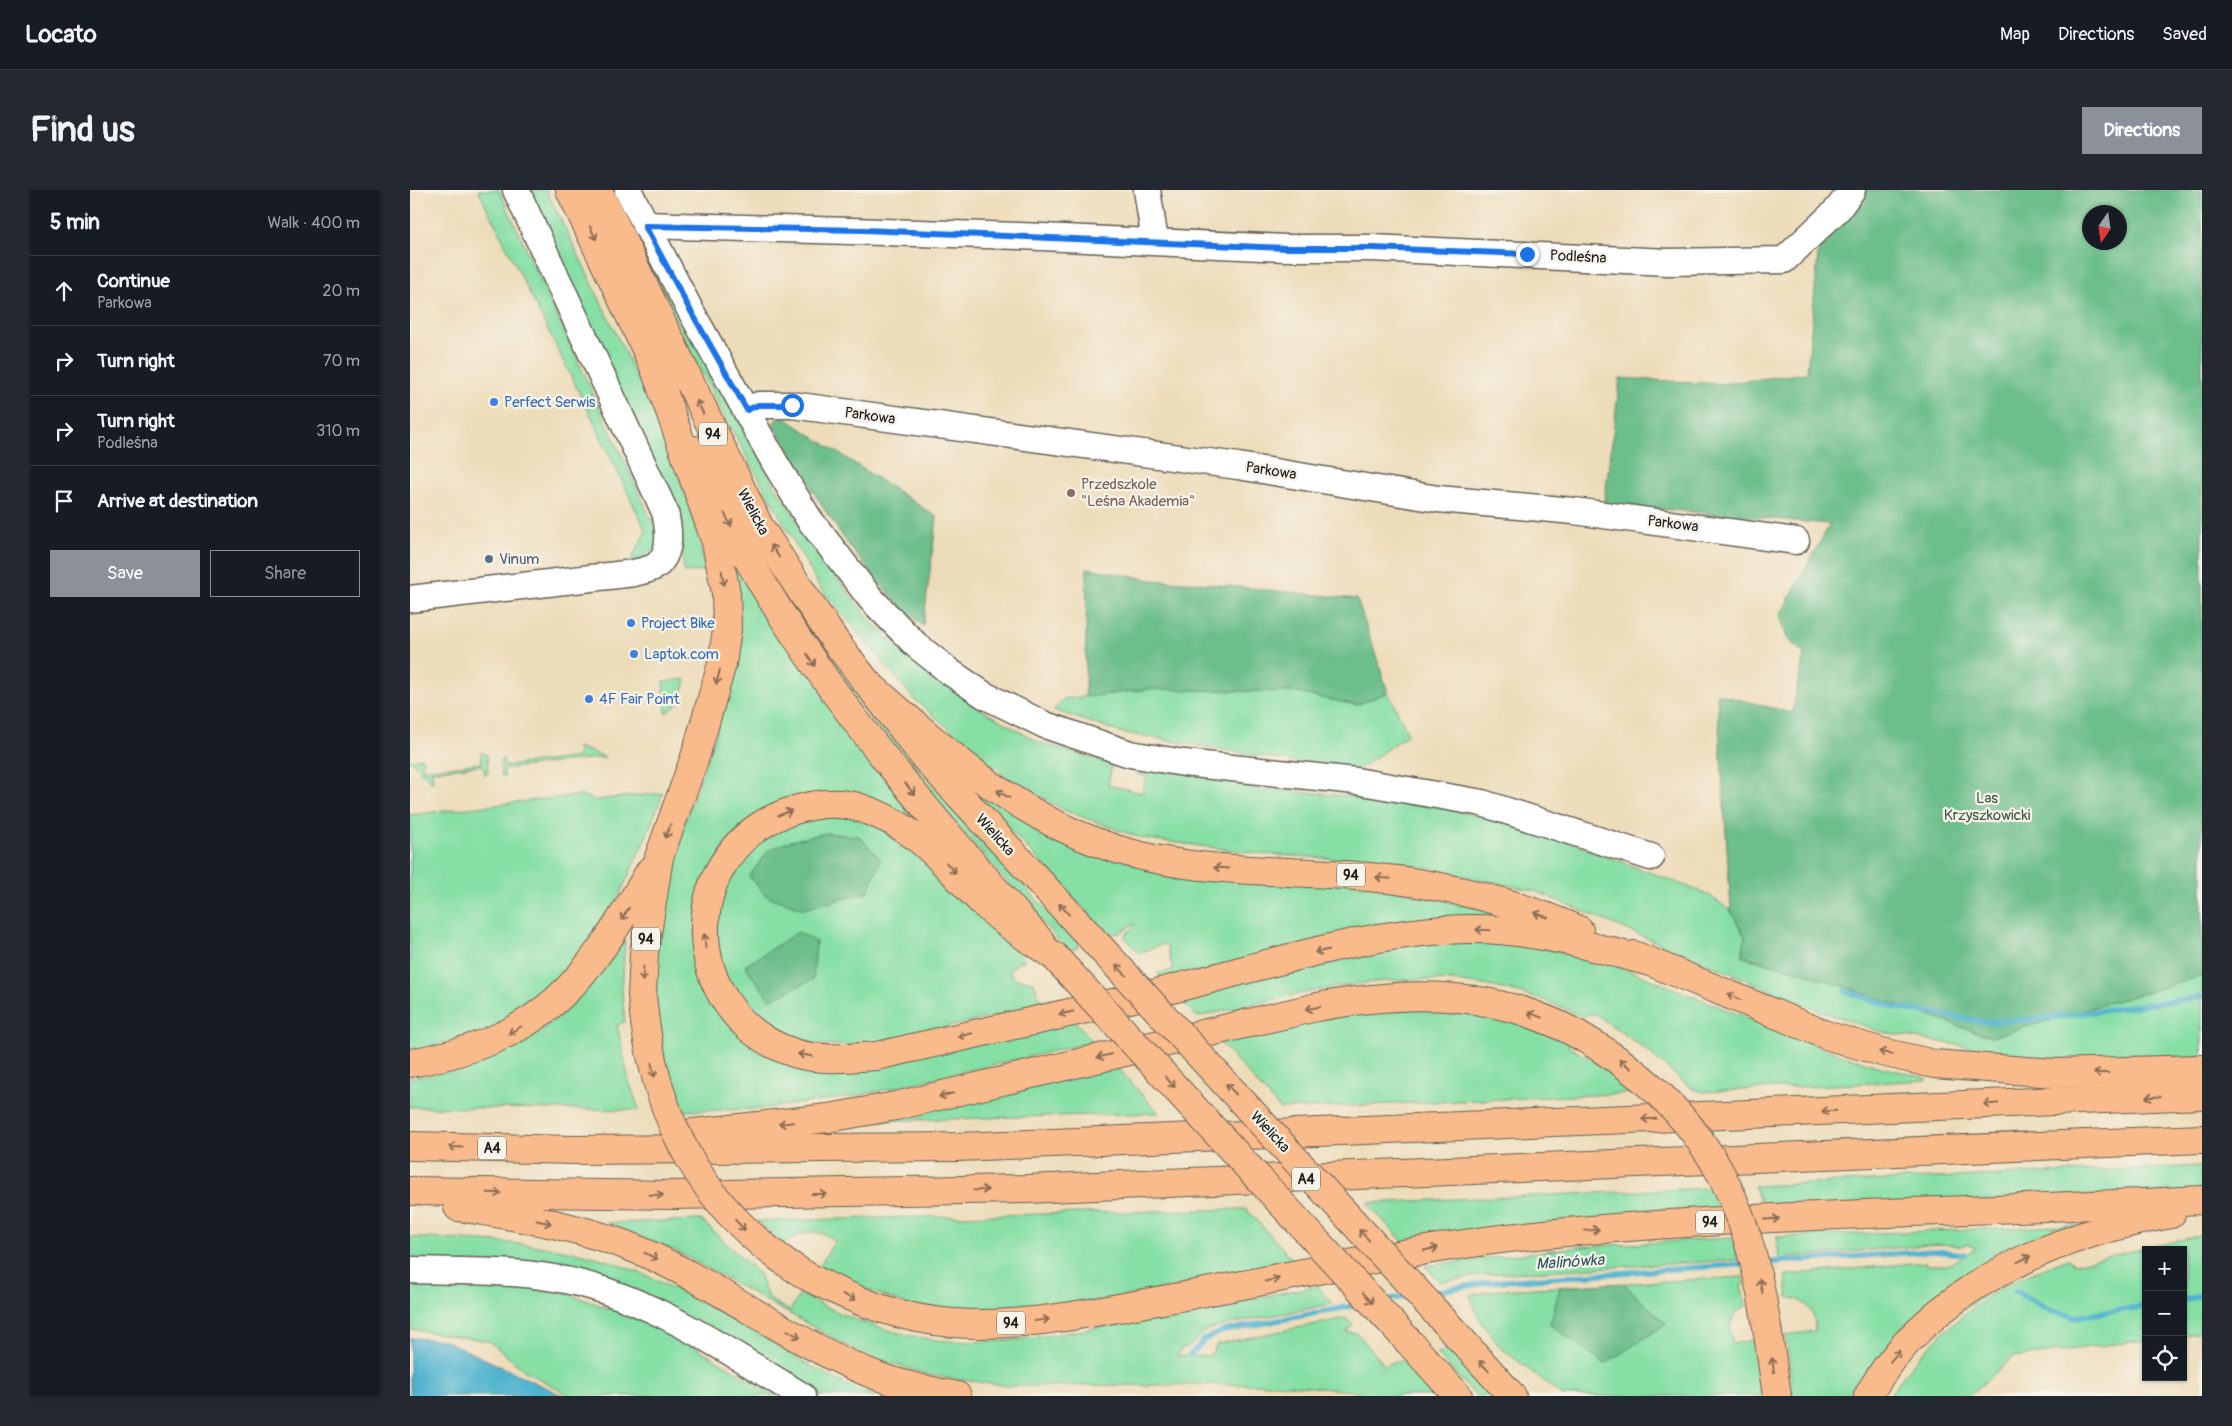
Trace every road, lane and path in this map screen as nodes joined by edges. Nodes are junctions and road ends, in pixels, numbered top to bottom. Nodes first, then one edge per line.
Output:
1 (516, 190) edge
2 (570, 190) edge
3 (598, 190) edge
4 (628, 190) edge
5 (1147, 190) edge
6 (1852, 190) edge
7 (645, 226) junction
8 (1155, 241) junction
9 (654, 366) junction
10 (747, 410) junction
11 (1796, 541) dead end
12 (410, 599) edge
13 (864, 680) junction
14 (659, 857) junction
15 (1651, 857) dead end
16 (1054, 956) junction
17 (1650, 962) junction
18 (410, 1063) edge
19 (2202, 1069) edge
20 (2202, 1095) edge
21 (2202, 1139) edge
22 (410, 1146) edge
23 (574, 1150) junction
24 (410, 1191) edge
25 (410, 1199) edge
26 (2202, 1200) edge
27 (2202, 1208) edge
28 (410, 1270) edge
29 (802, 1396) edge
30 (958, 1396) edge
31 (1458, 1396) edge
32 (1512, 1396) edge
33 (1777, 1396) edge
34 (1868, 1396) edge

1 - 12 street
2 -> 9 main road, Wielicka
13 -> 3 main road, Wielicka / 94
4 - 7 street
5 - 8 street
6 - 8 street, Podleśna
7 - 8 street, Podleśna
7 - 10 street
9 -> 14 main road
9 -> 16 main road, Wielicka
10 - 11 street, Parkowa
10 - 15 street
17 -> 13 main road, 94
32 -> 13 main road, Wielicka, bridge
14 -> 18 main road
14 -> 26 main road, 94, bridge
17 -> 16 main road
16 -> 31 main road, Wielicka, bridge
19 -> 17 main road, 94
20 -> 23 main road, A4
24 -> 21 main road, A4
23 -> 22 main road, A4
33 -> 23 main road, bridge
25 -> 30 main road
34 -> 27 main road
28 - 29 street

